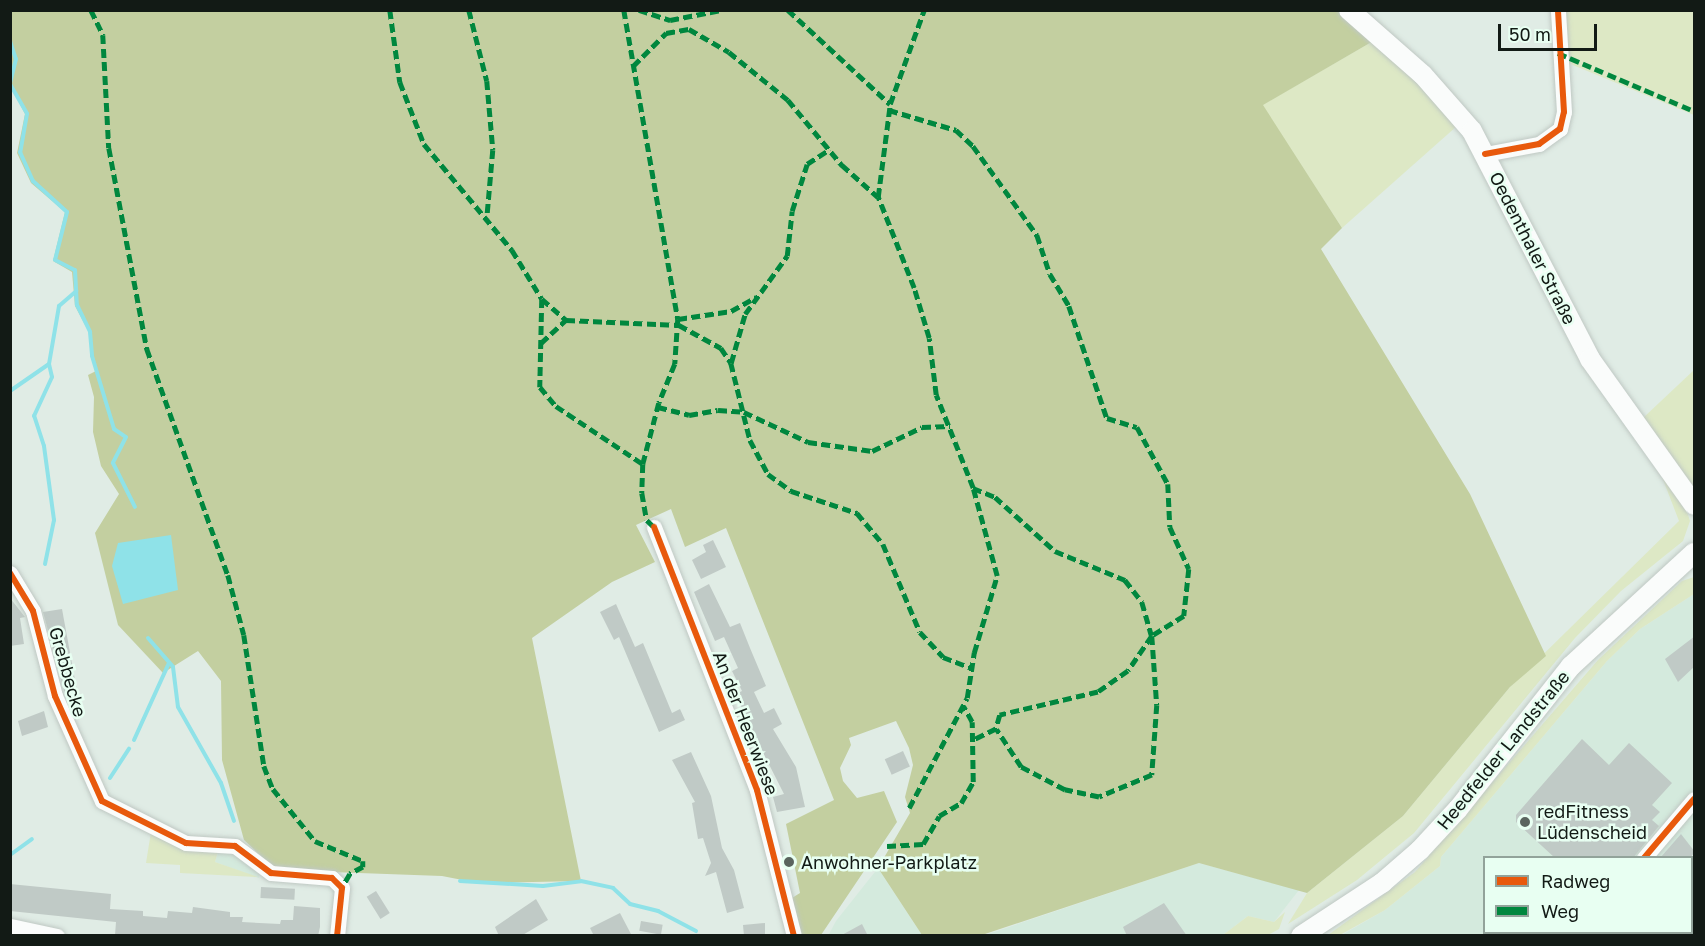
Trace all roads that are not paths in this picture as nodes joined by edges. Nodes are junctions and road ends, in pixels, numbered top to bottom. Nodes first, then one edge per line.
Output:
1 (1349, 10) edge
2 (1558, 10) edge
3 (1485, 154) junction
4 (1695, 505) edge
5 (654, 527) dead end
6 (1695, 553) edge
7 (10, 573) edge
8 (1695, 799) edge
9 (1646, 856) edge
10 (10, 926) edge
11 (57, 936) edge
12 (338, 936) edge
13 (794, 936) edge
14 (1301, 936) edge

1 - 3 main road, Oedenthaler Straße
2 - 3 street
3 - 4 main road, Oedenthaler Straße
5 - 13 street, An der Heerwiese
6 - 14 main road, Heedfelder Landstraße
7 - 12 street, Grebbecke
8 - 9 street
10 - 11 street

